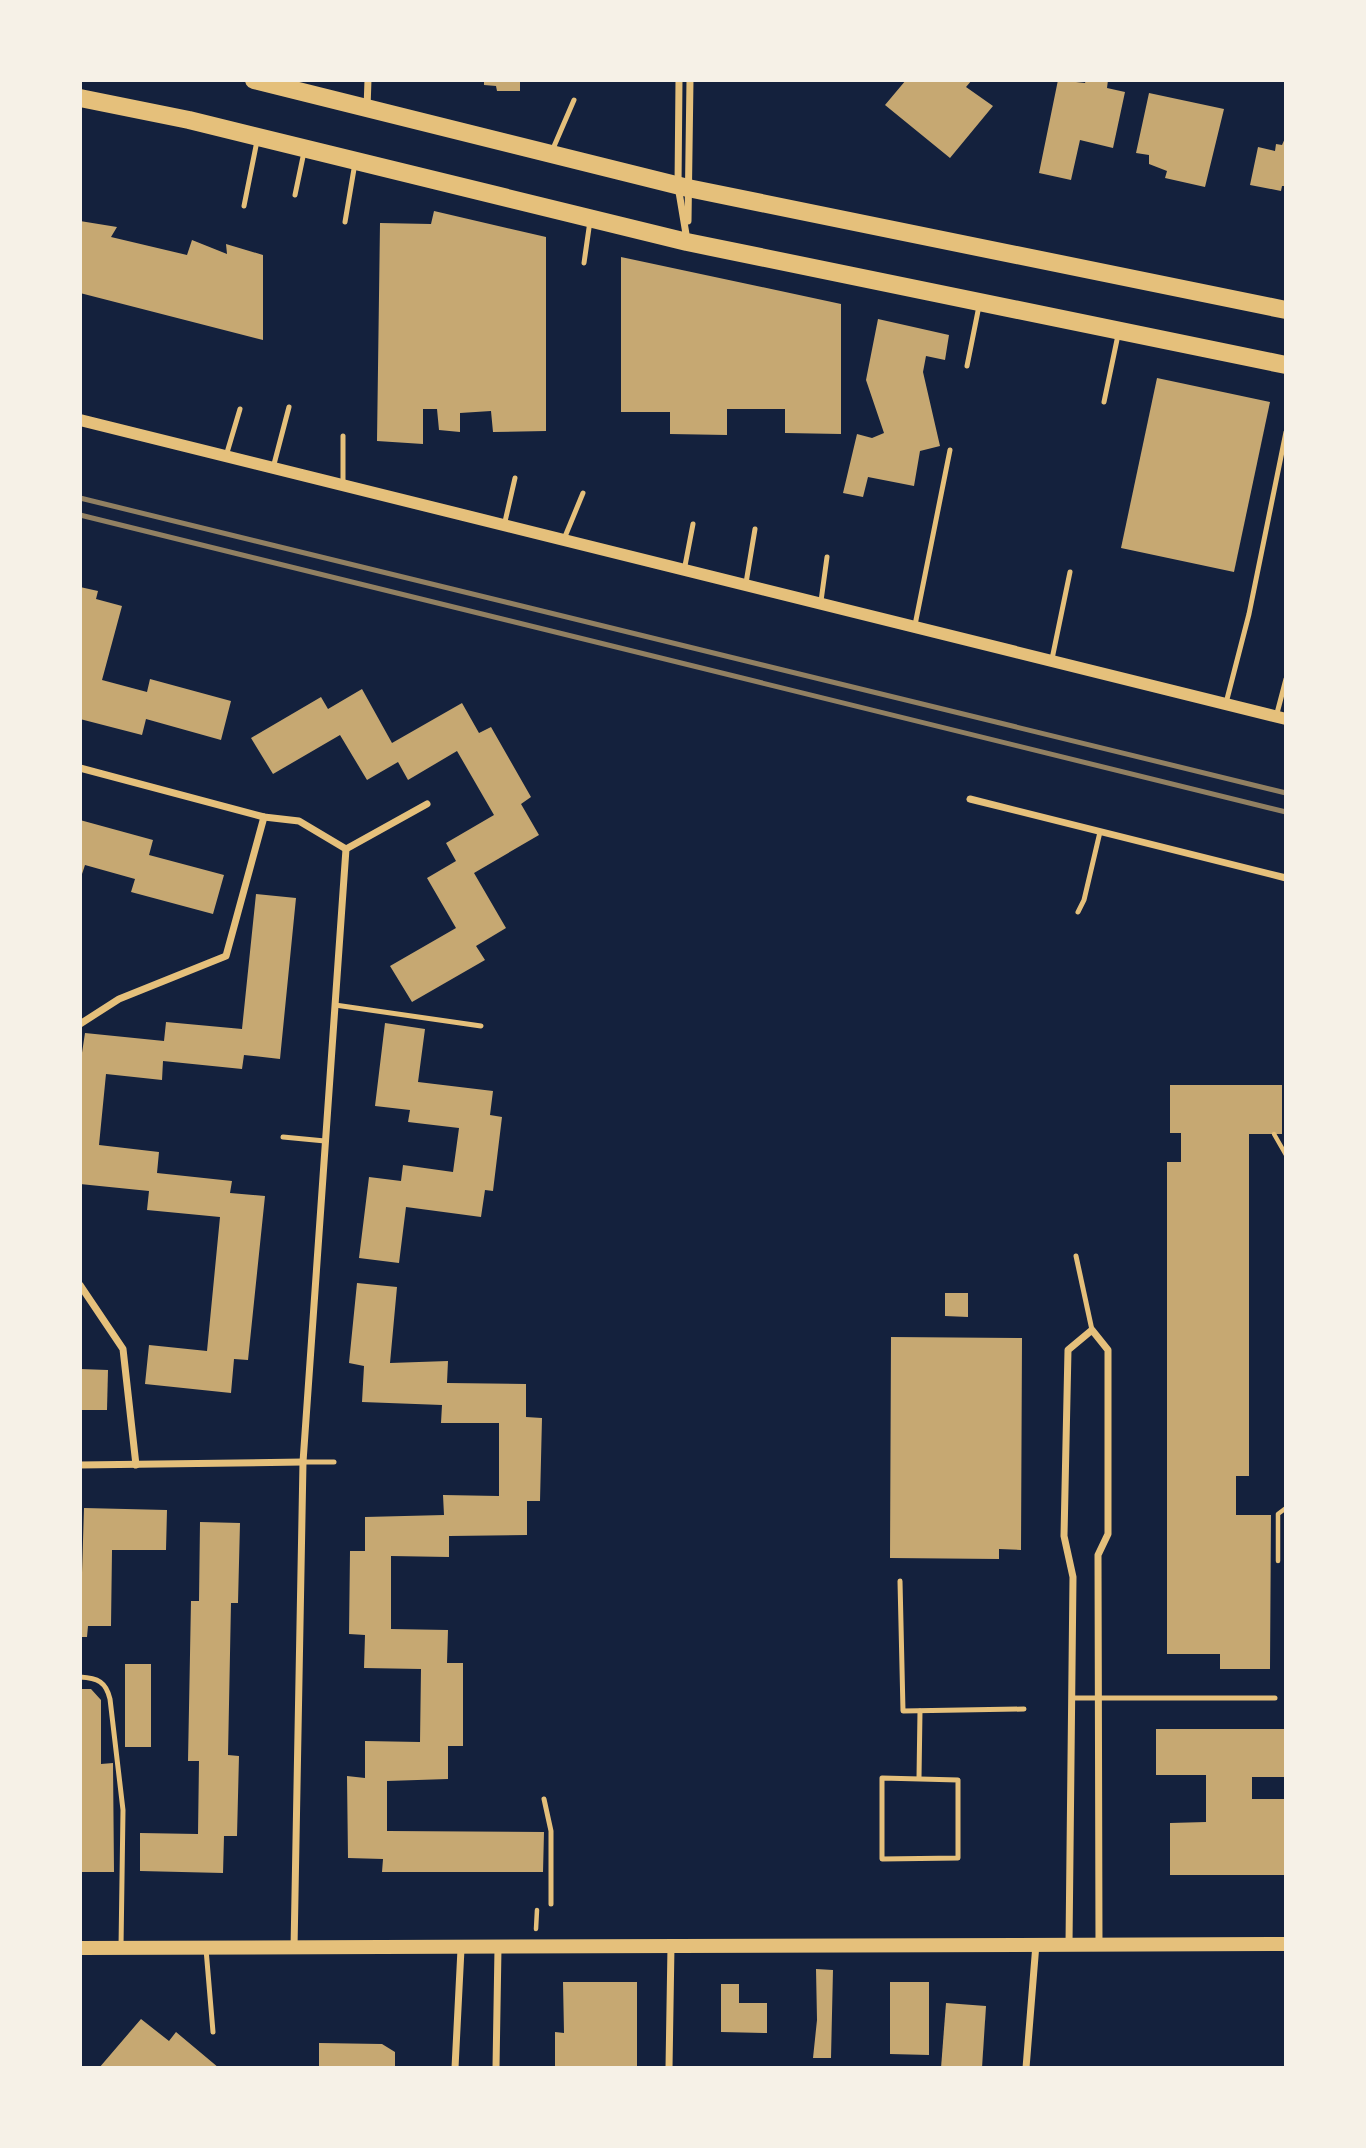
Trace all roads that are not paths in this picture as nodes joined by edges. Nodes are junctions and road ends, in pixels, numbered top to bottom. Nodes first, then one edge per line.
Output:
1 (254, 80) edge
2 (368, 80) edge
3 (679, 80) edge
4 (690, 80) edge
5 (80, 99) edge
6 (574, 100) dead end
7 (368, 108) junction
8 (258, 137) junction
9 (305, 149) junction
10 (551, 154) junction
11 (355, 161) junction
12 (683, 187) junction
13 (295, 194) dead end
14 (244, 206) dead end
15 (591, 219) junction
16 (345, 222) dead end
17 (687, 243) junction
18 (584, 263) dead end
19 (979, 303) junction
20 (1286, 310) edge
21 (1119, 332) junction
22 (1286, 365) edge
23 (967, 366) dead end
24 (1104, 402) dead end
25 (289, 407) dead end
26 (240, 410) dead end
27 (80, 420) edge
28 (1286, 432) edge
29 (343, 436) dead end
30 (950, 450) dead end
31 (226, 456) junction
32 (273, 468) junction
33 (515, 478) dead end
34 (343, 485) junction
35 (583, 493) dead end
36 (693, 524) dead end
37 (504, 526) junction
38 (755, 530) dead end
39 (563, 541) junction
40 (827, 557) dead end
41 (684, 570) junction
42 (1070, 572) dead end
43 (746, 586) junction
44 (820, 605) junction
45 (915, 628) junction
46 (1052, 662) junction
47 (1286, 679) edge
48 (1226, 705) junction
49 (1281, 718) edge
50 (80, 768) edge
51 (970, 799) dead end
52 (426, 804) dead end
53 (264, 817) junction
54 (1100, 832) junction
55 (346, 849) junction
56 (1286, 878) edge
57 (1078, 912) dead end
58 (335, 1005) junction
59 (80, 1024) edge
60 (481, 1026) dead end
61 (283, 1137) dead end
62 (325, 1141) junction
63 (1076, 1256) dead end
64 (80, 1284) edge
65 (1093, 1330) junction
66 (303, 1462) junction
67 (334, 1462) dead end
68 (80, 1465) edge
69 (136, 1465) junction
70 (900, 1581) dead end
71 (80, 1677) edge
72 (1097, 1697) junction
73 (1073, 1698) junction
74 (1275, 1698) dead end
75 (1024, 1709) dead end
76 (920, 1711) junction
77 (919, 1778) junction
78 (544, 1799) dead end
79 (551, 1904) road end
80 (1036, 1944) junction
81 (1069, 1944) junction
82 (1099, 1944) junction
83 (1286, 1944) edge
84 (671, 1946) junction
85 (80, 1948) edge
86 (121, 1948) junction
87 (294, 1948) junction
88 (498, 1948) junction
89 (206, 1949) junction
90 (461, 1949) junction
91 (213, 2032) dead end
92 (456, 2067) edge
93 (496, 2067) edge
94 (669, 2067) edge
95 (1026, 2067) edge

1 - 7 main road
2 - 7 street
3 - 12 street
4 - 12 street
5 - 8 main road
6 - 10 lane
7 - 10 main road
8 - 9 main road
8 - 14 lane
9 - 11 main road
9 - 13 lane
10 - 12 main road
11 - 15 main road
11 - 16 lane
12 - 17 street
12 - 20 main road
15 - 17 main road
15 - 18 lane
17 - 19 main road
19 - 21 main road
19 - 23 lane
21 - 22 main road
21 - 24 lane
25 - 32 lane
26 - 31 lane
27 - 31 street
28 - 48 lane
29 - 34 lane
30 - 45 lane
31 - 32 street
32 - 34 street
33 - 37 lane
34 - 37 street
35 - 39 lane
36 - 41 lane
37 - 39 street
38 - 43 lane
39 - 41 street
40 - 44 lane
41 - 43 street
42 - 46 lane
43 - 44 street
44 - 45 street
45 - 46 street
46 - 48 street
47 - 49 lane
48 - 49 street
50 - 53 street
51 - 54 street
52 - 55 street
53 - 55 street
53 - 59 street
54 - 56 street
54 - 57 lane
55 - 58 street
58 - 60 lane
58 - 62 street
61 - 62 lane
62 - 66 street
63 - 65 lane
64 - 69 street
65 - 72 street
65 - 73 street
66 - 67 lane
66 - 69 street
66 - 87 street
68 - 69 street
70 - 76 lane
71 - 86 lane
72 - 73 lane
72 - 74 lane
72 - 82 street
73 - 81 street
75 - 76 lane
76 - 77 lane
77 - 77 lane
78 - 79 lane
80 - 81 main road
80 - 84 main road
80 - 95 street
81 - 82 main road
82 - 83 main road
84 - 88 main road
84 - 94 street
85 - 86 main road
86 - 89 main road
87 - 89 main road
87 - 90 main road
88 - 90 main road
88 - 93 street
89 - 91 lane
90 - 92 street

